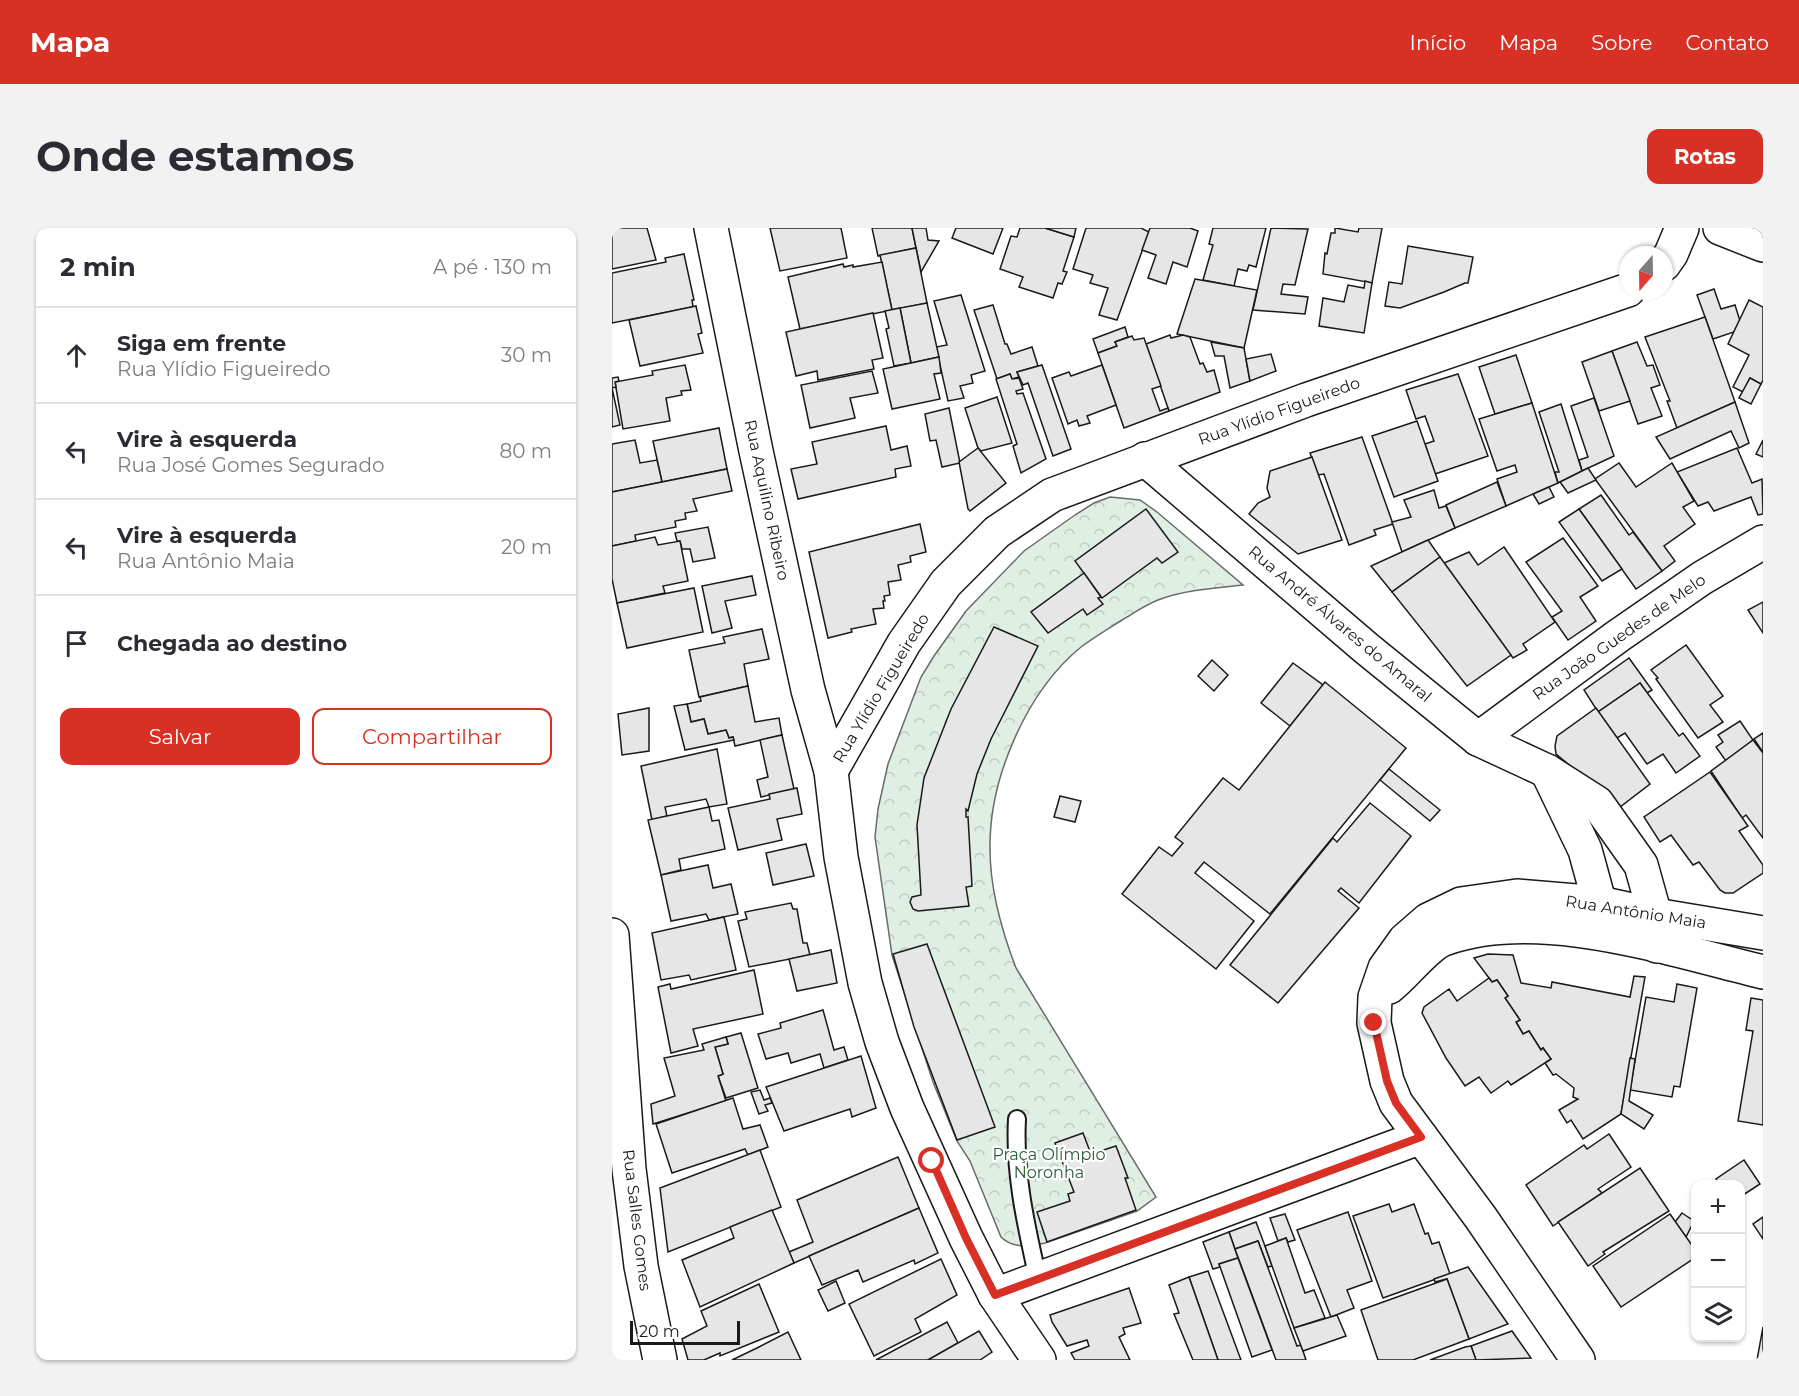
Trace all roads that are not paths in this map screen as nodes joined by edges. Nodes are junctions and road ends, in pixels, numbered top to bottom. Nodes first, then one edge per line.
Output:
1 (711, 228) edge
2 (1682, 228) edge
3 (1719, 228) edge
4 (1763, 245) edge
5 (1673, 249) edge
6 (1619, 293) edge
7 (1145, 459) junction
8 (1763, 542) edge
9 (1478, 739) junction
10 (831, 771) junction
11 (1547, 771) junction
12 (1600, 903) junction
13 (1656, 931) junction
14 (1763, 933) edge
15 (612, 935) edge
16 (1608, 935) junction
17 (1763, 972) edge
18 (1375, 997) junction
19 (1017, 1119) dead end
20 (1421, 1137) junction
21 (1038, 1279) junction
22 (995, 1295) junction
23 (660, 1360) edge
24 (1039, 1360) edge
25 (1578, 1360) edge

1 - 10 street, Rua Aquilino Ribeiro
2 - 5 street
3 - 4 street
6 - 7 street, Rua Ylídio Figueiredo
7 - 9 street, Rua André Álvares do Amaral
7 - 10 street, Rua Ylídio Figueiredo
8 - 9 street, Rua João Guedes de Melo
9 - 11 street, Rua André Álvares do Amaral
10 - 22 street, Rua Ylídio Figueiredo
11 - 12 street
11 - 13 street, Rua André Álvares do Amaral
12 - 13 street, Rua Antônio Maia
12 - 16 street
12 - 18 street, Rua Antônio Maia
13 - 14 street, Rua Antônio Maia
13 - 16 street, Rua Antônio Maia
13 - 17 street, Rua Antônio Maia
15 - 23 street, Rua Salles Gomes
16 - 18 street, Rua Antônio Maia
18 - 20 street, Rua Antônio Maia
19 - 21 lane
20 - 21 street
20 - 25 street, Rua Antônio Maia
21 - 22 street
22 - 24 street, Rua Ylídio Figueiredo

